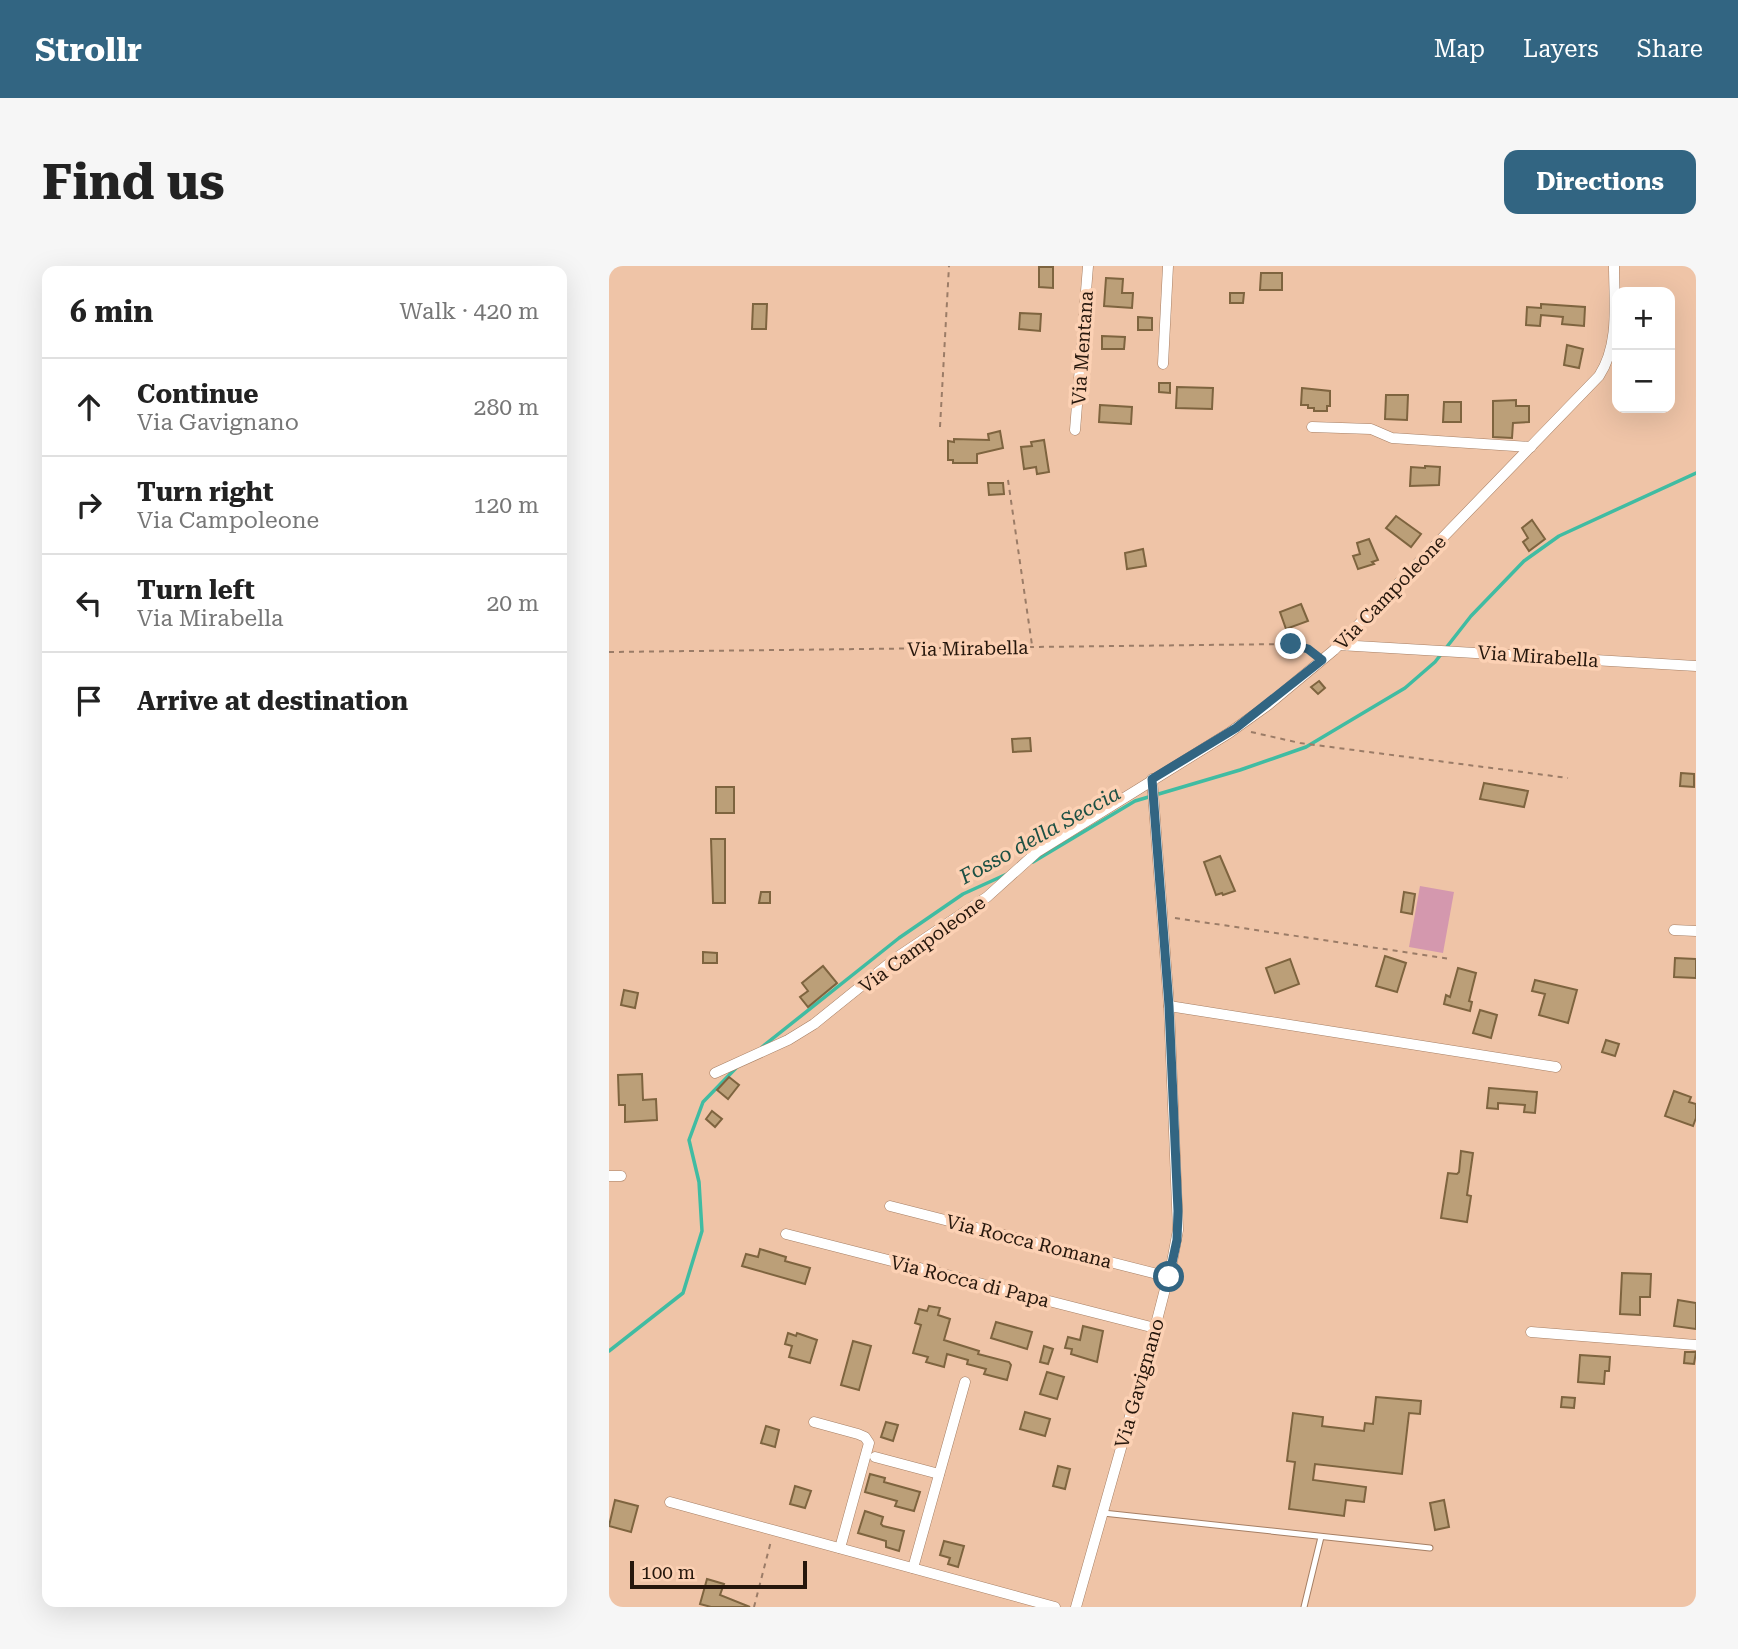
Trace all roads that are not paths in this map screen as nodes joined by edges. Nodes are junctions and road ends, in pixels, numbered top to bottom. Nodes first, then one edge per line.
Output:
1 (1088, 266) edge
2 (1167, 266) edge
3 (1614, 266) edge
4 (1163, 364) dead end
5 (1312, 427) dead end
6 (1075, 430) dead end
7 (1531, 447) junction
8 (1339, 645) junction
9 (1696, 666) edge
10 (1152, 779) junction
11 (1674, 930) dead end
12 (1696, 931) edge
13 (1169, 1006) junction
14 (1556, 1067) dead end
15 (715, 1073) dead end
16 (609, 1175) edge
17 (621, 1176) dead end
18 (890, 1206) dead end
19 (786, 1234) dead end
20 (1169, 1277) junction
21 (1155, 1328) junction
22 (1531, 1332) dead end
23 (1696, 1345) edge
24 (965, 1382) dead end
25 (814, 1422) dead end
26 (875, 1457) dead end
27 (939, 1474) junction
28 (670, 1502) dead end
29 (1103, 1513) junction
30 (1321, 1537) junction
31 (840, 1548) junction
32 (1430, 1548) dead end
33 (913, 1568) junction
34 (1055, 1607) edge
35 (1076, 1607) edge
36 (1304, 1607) edge

1 - 6 street, Via Mentana
2 - 4 street
3 - 7 street, Via Campoleone
5 - 7 street
7 - 8 street, Via Campoleone
8 - 9 street, Via Mirabella
8 - 10 street, Via Campoleone
10 - 13 street, Via Gavignano
10 - 15 street, Via Campoleone
11 - 12 street
13 - 14 street
13 - 20 street, Via Gavignano
16 - 17 street
18 - 20 street, Via Rocca Romana
19 - 21 street, Via Rocca di Papa
20 - 21 street, Via Gavignano
21 - 29 street, Via Gavignano
22 - 23 street
24 - 27 street
25 - 31 street
26 - 27 street
27 - 33 street
28 - 31 street
29 - 30 lane
29 - 35 street, Via Gavignano
30 - 32 lane
30 - 36 lane
31 - 33 street
33 - 34 street

